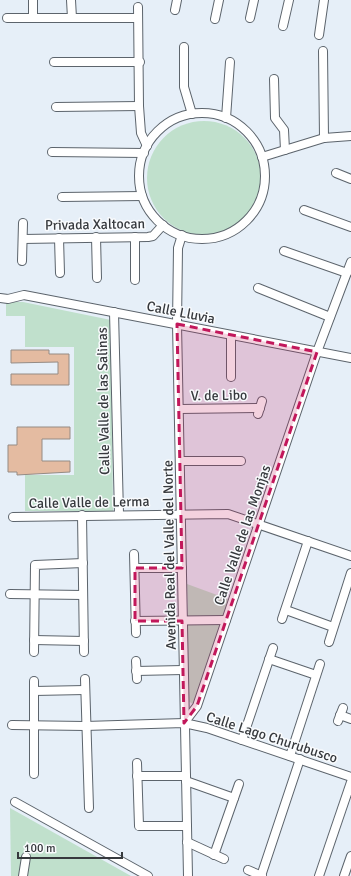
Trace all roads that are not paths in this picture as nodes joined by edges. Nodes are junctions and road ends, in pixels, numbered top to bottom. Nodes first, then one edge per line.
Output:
1 (33, 0) edge
2 (72, 0) edge
3 (177, 0) edge
4 (219, 0) edge
5 (254, 0) edge
6 (289, 0) edge
7 (324, 0) edge
8 (138, 7) dead end
9 (175, 10) dead end
10 (7, 18) dead end
11 (33, 18) junction
12 (72, 18) junction
13 (138, 18) junction
14 (250, 18) dead end
15 (215, 19) dead end
16 (283, 26) dead end
17 (319, 35) dead end
18 (184, 47) dead end
19 (323, 51) dead end
20 (54, 62) dead end
21 (140, 62) junction
22 (230, 62) dead end
23 (274, 79) dead end
24 (139, 106) junction
25 (56, 107) dead end
26 (192, 114) junction
27 (226, 118) junction
28 (351, 136) edge
29 (324, 138) junction
30 (145, 149) junction
31 (285, 150) junction
32 (52, 152) dead end
33 (262, 157) junction
34 (336, 174) dead end
35 (351, 179) edge
36 (142, 196) junction
37 (62, 197) dead end
38 (304, 210) dead end
39 (23, 223) dead end
40 (163, 225) junction
41 (351, 227) edge
42 (182, 235) junction
43 (135, 237) junction
44 (59, 238) junction
45 (96, 238) junction
46 (23, 239) junction
47 (284, 251) dead end
48 (22, 261) dead end
49 (351, 262) edge
50 (347, 272) junction
51 (60, 273) dead end
52 (98, 278) dead end
53 (135, 280) dead end
54 (258, 288) dead end
55 (3, 298) edge
56 (114, 312) junction
57 (330, 317) junction
58 (177, 324) junction
59 (231, 335) junction
60 (317, 352) junction
61 (351, 358) edge
62 (232, 377) dead end
63 (260, 408) dead end
64 (180, 409) junction
65 (180, 461) junction
66 (241, 461) dead end
67 (119, 514) junction
68 (181, 514) junction
69 (82, 515) junction
70 (13, 517) dead end
71 (259, 524) junction
72 (308, 541) junction
73 (134, 554) dead end
74 (351, 556) edge
75 (83, 563) junction
76 (135, 568) junction
77 (182, 568) junction
78 (351, 573) edge
79 (10, 594) dead end
80 (34, 594) junction
81 (83, 595) junction
82 (286, 610) junction
83 (226, 620) junction
84 (282, 620) dead end
85 (136, 621) junction
86 (182, 621) junction
87 (333, 627) junction
88 (136, 633) dead end
89 (34, 640) junction
90 (84, 641) junction
91 (329, 642) dead end
92 (273, 648) dead end
93 (34, 652) dead end
94 (84, 652) dead end
95 (269, 659) junction
96 (136, 661) dead end
97 (320, 664) dead end
98 (183, 670) junction
99 (316, 674) junction
100 (85, 679) dead end
101 (34, 681) dead end
102 (85, 690) junction
103 (34, 691) junction
104 (340, 715) dead end
105 (351, 719) edge
106 (184, 723) junction
107 (12, 725) dead end
108 (33, 725) junction
109 (85, 726) junction
110 (242, 740) junction
111 (290, 756) junction
112 (300, 759) junction
113 (137, 763) dead end
114 (34, 774) dead end
115 (137, 776) junction
116 (351, 777) edge
117 (186, 779) junction
118 (351, 782) edge
119 (239, 784) dead end
120 (234, 798) junction
121 (15, 802) dead end
122 (89, 808) dead end
123 (186, 826) junction
124 (187, 842) junction
125 (214, 855) junction
126 (351, 856) edge
127 (26, 857) dead end
128 (224, 859) dead end
129 (248, 870) dead end
130 (23, 876) edge
131 (148, 876) edge
132 (188, 876) edge
133 (262, 876) edge
134 (319, 876) edge
135 (344, 876) edge

1 - 11 street
2 - 12 street
3 - 9 street
4 - 15 street
5 - 14 street
6 - 16 street
7 - 17 street
8 - 13 street
10 - 11 street
11 - 12 street
12 - 13 street
13 - 21 street
18 - 26 street
19 - 29 street
20 - 21 street
21 - 24 street
22 - 27 street
23 - 31 street
24 - 25 street
24 - 30 street
26 - 27 street
26 - 30 street
27 - 33 street
28 - 29 street
29 - 31 street
30 - 32 street
30 - 36 street
31 - 33 street
33 - 42 street
34 - 35 street
36 - 37 street
36 - 40 street
38 - 41 street
39 - 46 street
40 - 42 street
40 - 43 street, Privada Xaltocan
42 - 58 street, Avenida Real del Valle del Norte
43 - 45 street, Privada Xaltocan
43 - 53 street
44 - 45 street, Privada Xaltocan
44 - 46 street, Privada Xaltocan
44 - 51 street
45 - 52 street
46 - 48 street
47 - 50 street
49 - 50 street, Calle Valle de las Monjas
50 - 57 street, Calle Valle de las Monjas
54 - 57 street
55 - 56 street, Calle Lluvia
56 - 58 street, Calle Lluvia
56 - 67 street, Calle Valle de las Salinas
57 - 60 street, Calle Valle de las Monjas
58 - 59 street, Calle Lluvia
58 - 64 street, Avenida Real del Valle del Norte
59 - 60 street, Calle Lluvia
59 - 62 street
60 - 61 street, Calle Lluvia
60 - 71 street, Calle Valle de las Monjas
63 - 64 street, V. de Libo
64 - 65 street, Avenida Real del Valle del Norte
65 - 66 street
65 - 68 street, Avenida Real del Valle del Norte
67 - 68 street, Calle Valle de Lerma
67 - 69 street, Calle Valle de Lerma
68 - 71 street, Calle Valle de Lerma
68 - 77 street, Avenida Real del Valle del Norte
69 - 70 street, Calle Valle de Lerma
69 - 75 street
71 - 72 street, Calle Valle de Lerma
71 - 83 street, Calle Valle de las Monjas
72 - 74 street, Calle Valle de Lerma
72 - 82 street
73 - 76 street
75 - 80 street
75 - 81 street
76 - 77 street
76 - 85 street
77 - 86 street, Avenida Real del Valle del Norte
78 - 87 street
79 - 80 street
80 - 81 street
80 - 89 street
81 - 90 street
82 - 84 street
82 - 87 street
83 - 86 street
83 - 106 street, Calle Valle de las Monjas
85 - 86 street
85 - 88 street
86 - 98 street, Avenida Real del Valle del Norte
87 - 91 street
89 - 90 street
89 - 93 street
90 - 94 street
92 - 95 street
95 - 99 street
95 - 110 street
96 - 98 street
97 - 99 street
98 - 106 street, Avenida Real del Valle del Norte
99 - 111 street
100 - 102 street
101 - 103 street
102 - 103 street
102 - 109 street
103 - 108 street
104 - 105 street
106 - 109 street, Calle Lago Churubusco
106 - 110 street, Calle Lago Churubusco
106 - 117 street, Avenida Real del Valle del Norte
107 - 108 street, Calle Lago Churubusco
108 - 109 street, Calle Lago Churubusco
108 - 114 street
109 - 122 street
110 - 111 street, Calle Lago Churubusco
111 - 112 street, Calle Lago Churubusco
112 - 116 street, Calle Lago Churubusco
112 - 133 street
113 - 115 street
115 - 117 street
115 - 123 street
117 - 120 street
117 - 123 street, Avenida Real del Valle del Norte
118 - 134 street
119 - 120 street
120 - 125 street
121 - 131 street
123 - 124 street, Avenida Real del Valle del Norte
124 - 125 street
124 - 132 street, Avenida Real del Valle del Norte
125 - 128 street
126 - 135 street
127 - 130 street
129 - 133 street

